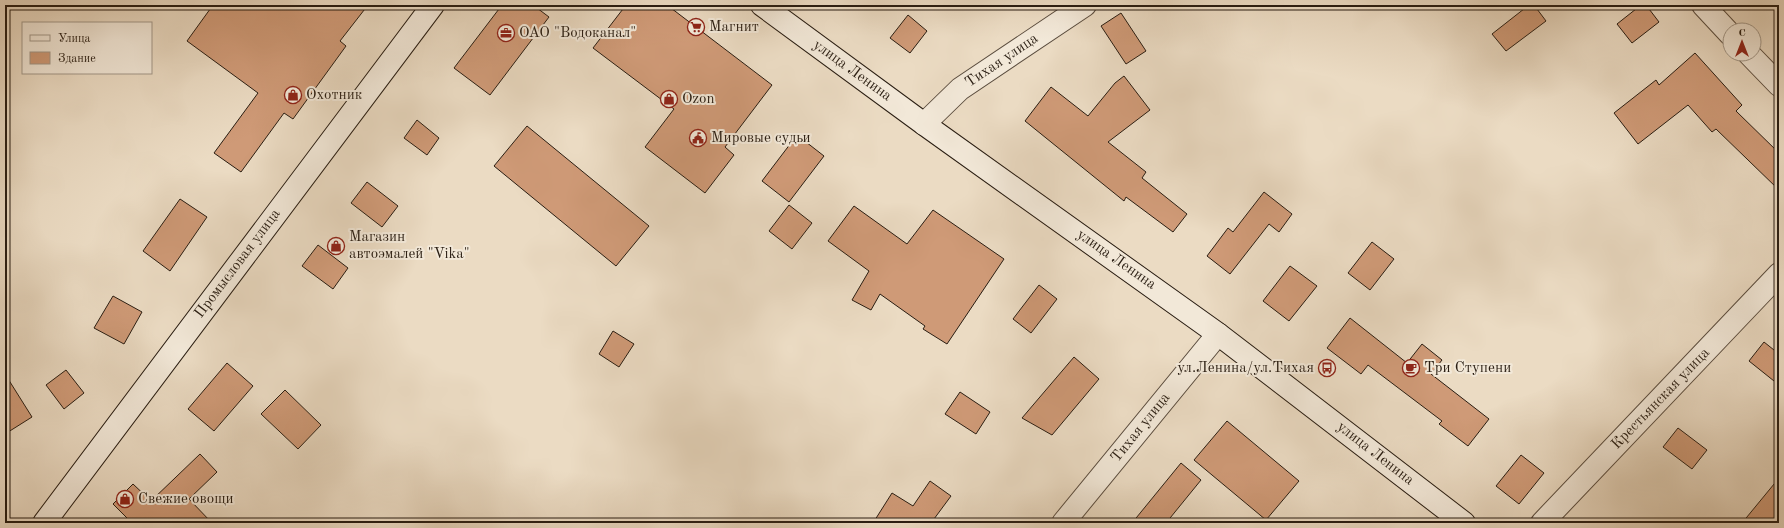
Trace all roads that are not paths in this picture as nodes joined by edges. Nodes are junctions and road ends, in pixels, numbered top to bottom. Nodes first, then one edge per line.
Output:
1 (433, 5) edge
2 (762, 5) edge
3 (1085, 5) edge
4 (1703, 5) edge
5 (1722, 25) edge
6 (1757, 62) edge
7 (1779, 85) edge
8 (924, 124) junction
9 (1779, 274) edge
10 (1218, 334) junction
11 (44, 523) edge
12 (1063, 523) edge
13 (1464, 523) edge
14 (1542, 523) edge

1 - 11 street, Промысловая улица
2 - 8 street, улица Ленина
3 - 8 street, Тихая улица
4 - 5 street
6 - 7 street
8 - 10 street, улица Ленина
9 - 14 street, Крестьянская улица
10 - 12 street, Тихая улица
10 - 13 street, улица Ленина

